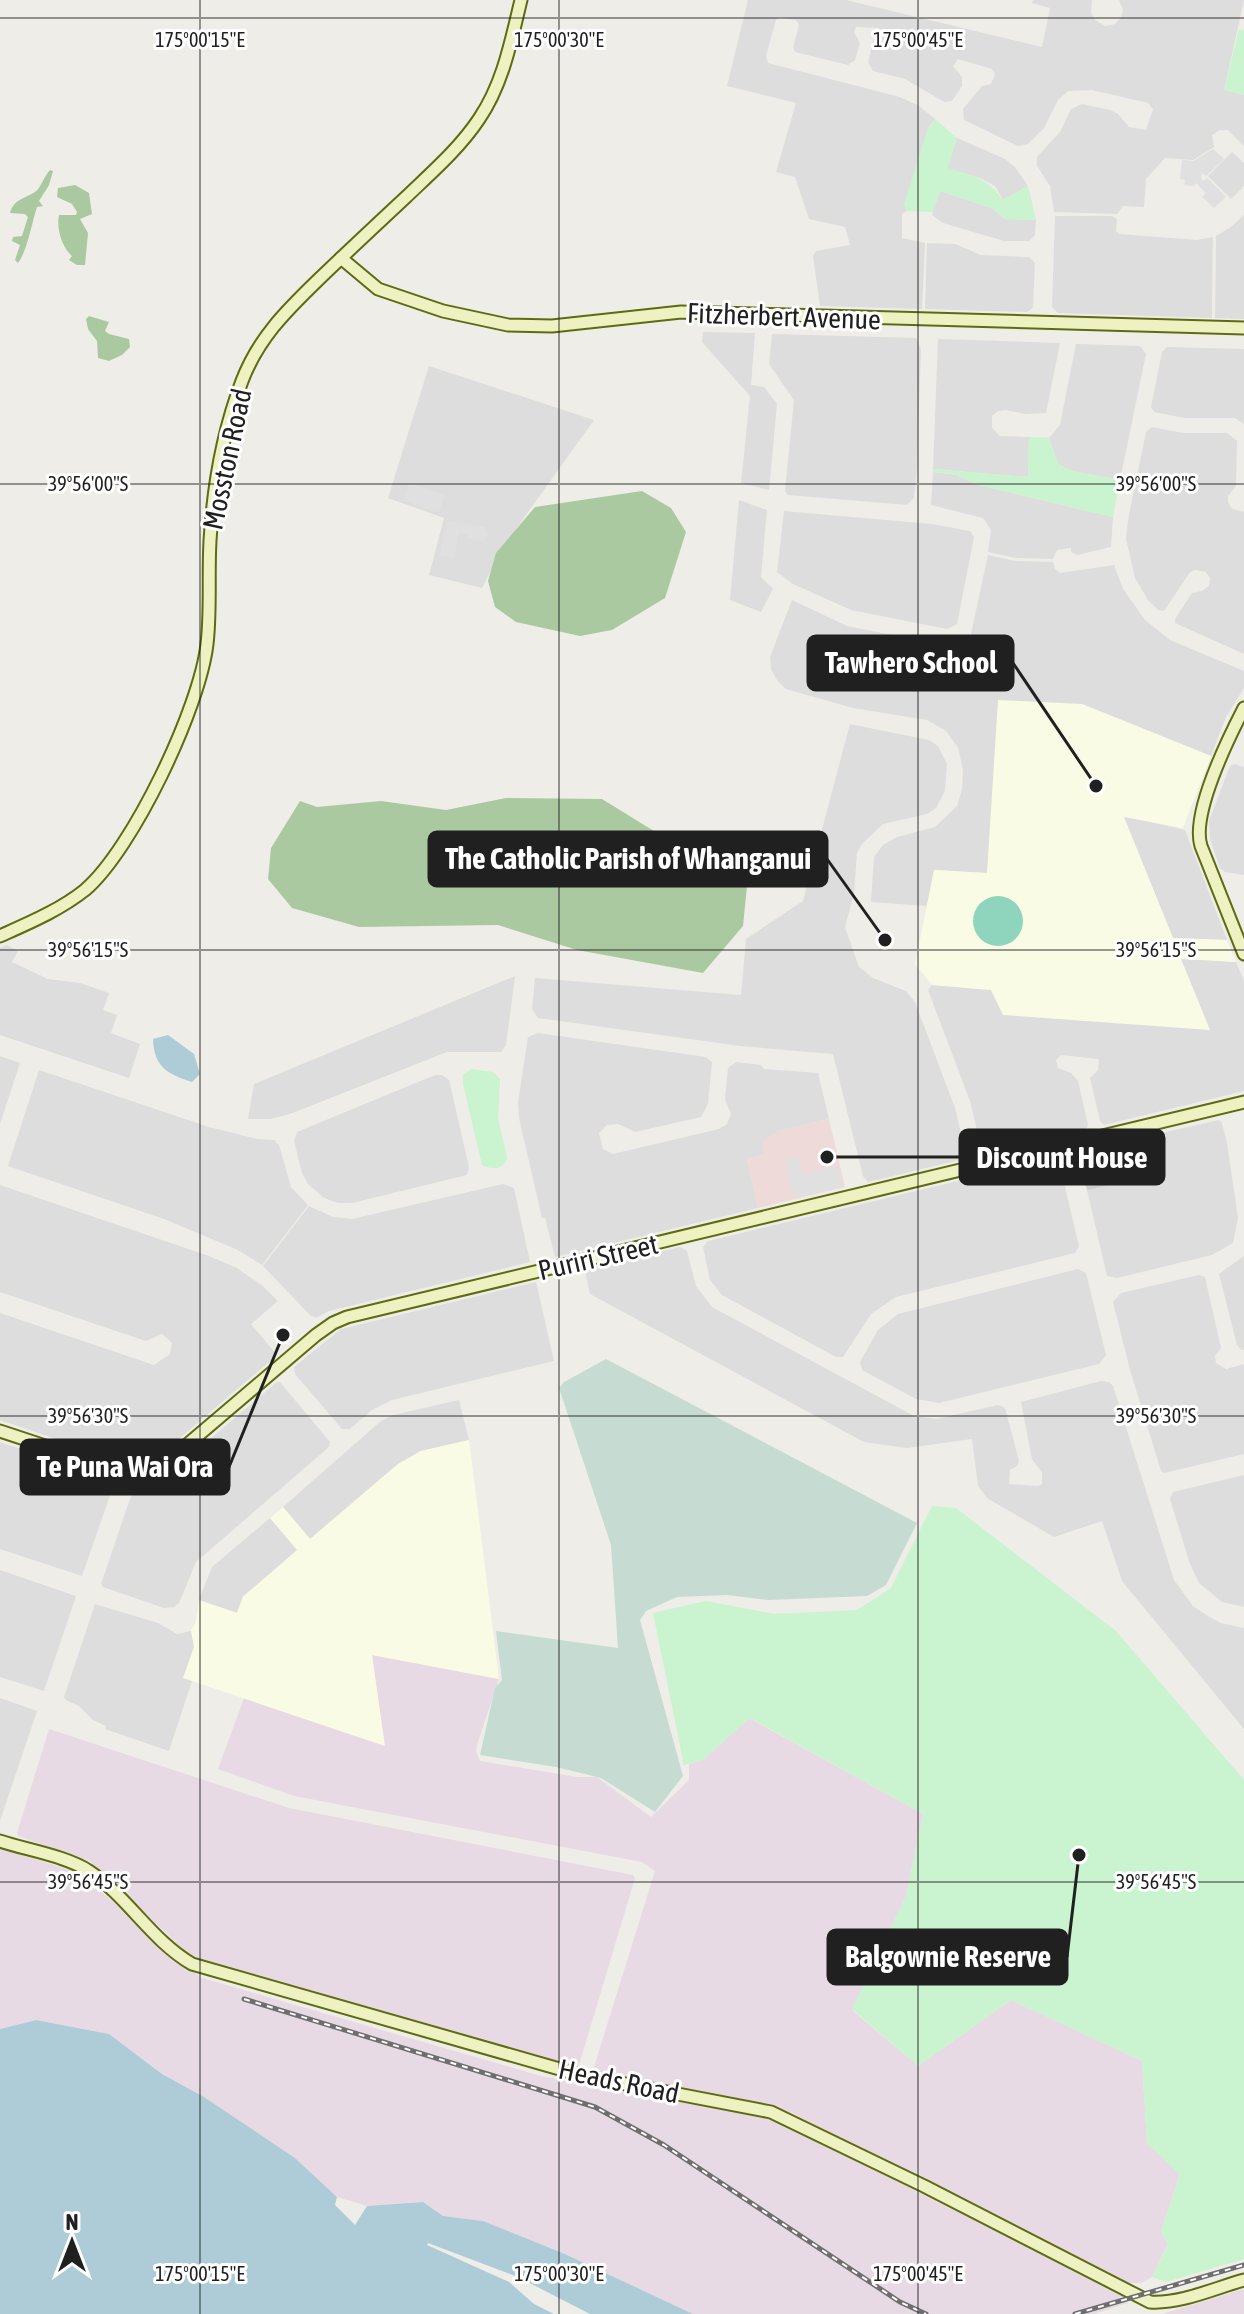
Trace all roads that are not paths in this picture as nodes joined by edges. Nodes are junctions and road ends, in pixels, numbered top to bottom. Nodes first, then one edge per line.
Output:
1 (521, 0) edge
2 (404, 199) junction
3 (341, 258) junction
4 (363, 278) junction
5 (277, 320) junction
6 (1244, 328) edge
7 (1244, 708) edge
8 (0, 936) edge
9 (1244, 954) edge
10 (1244, 1102) edge
11 (0, 1431) edge
12 (0, 1841) edge
13 (1244, 2280) edge

1 - 2 main road, Mosston Road
2 - 3 main road, Mosston Road
2 - 4 main road
3 - 4 main road, Fitzherbert Avenue
3 - 5 main road, Mosston Road
4 - 5 main road
4 - 6 main road, Fitzherbert Avenue
5 - 8 main road, Mosston Road
7 - 9 main road
10 - 11 main road, Puriri Street
12 - 13 main road, Heads Road

